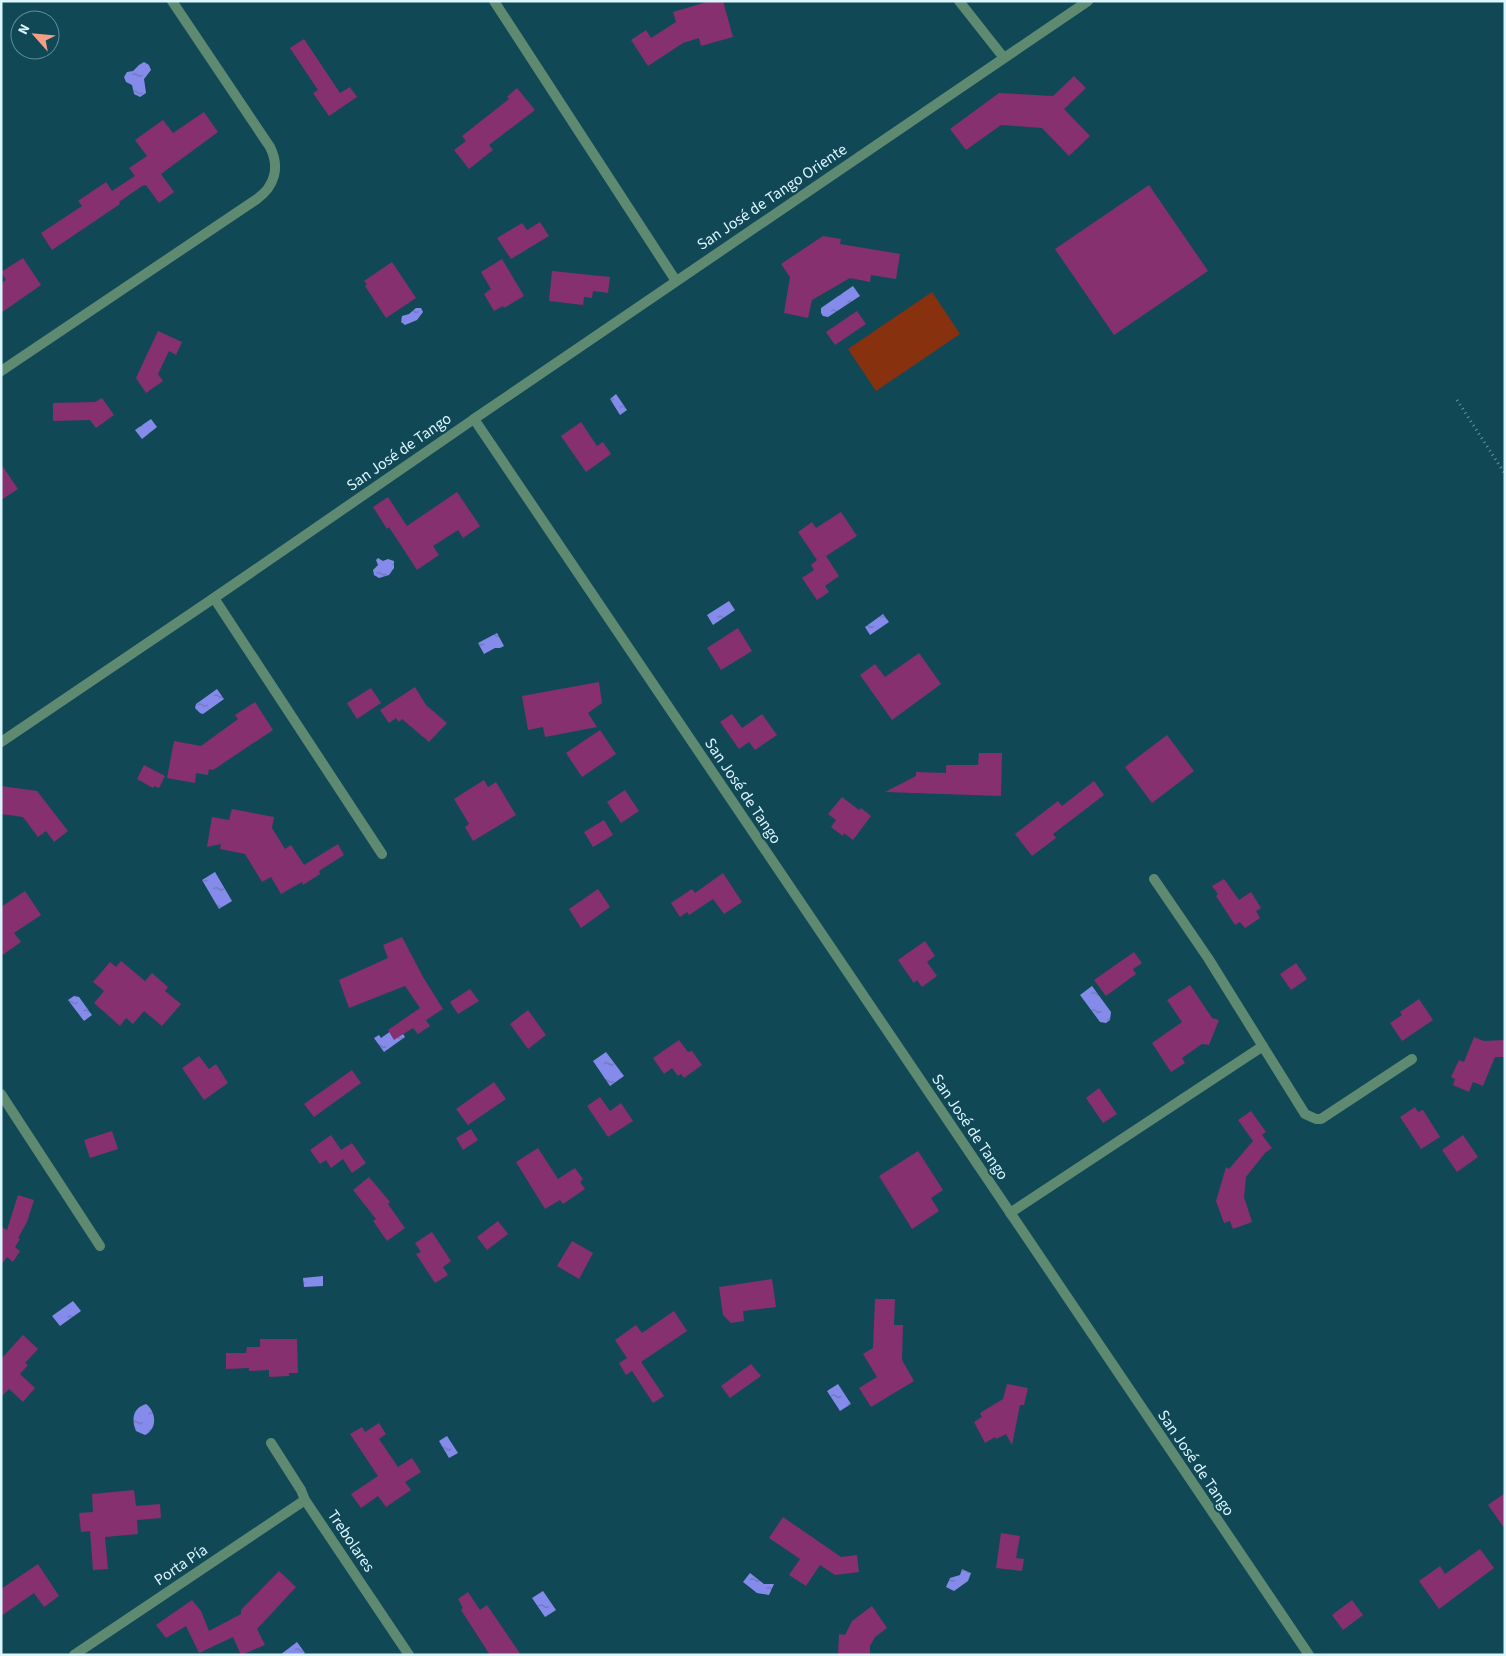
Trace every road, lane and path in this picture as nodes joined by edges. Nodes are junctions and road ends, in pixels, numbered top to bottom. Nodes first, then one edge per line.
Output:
1 (172, 1) edge
2 (494, 1) edge
3 (959, 1) edge
4 (1088, 1) edge
5 (1004, 58) junction
6 (676, 281) junction
7 (1, 371) edge
8 (1457, 400) dead end
9 (474, 418) junction
10 (1505, 474) edge
11 (214, 598) junction
12 (1, 742) edge
13 (382, 854) dead end
14 (1154, 880) dead end
15 (1263, 1046) junction
16 (1412, 1059) dead end
17 (1, 1094) edge
18 (1010, 1213) junction
19 (100, 1246) dead end
20 (271, 1443) dead end
21 (305, 1500) junction
22 (74, 1655) edge
23 (409, 1655) edge
24 (1309, 1655) edge

1 - 7 street
2 - 6 street
3 - 5 street
4 - 5 street, San José de Tango Oriente
5 - 6 street, San José de Tango Oriente
6 - 9 street, San José de Tango Oriente
8 - 10 path
9 - 11 street, San José de Tango
9 - 18 street, San José de Tango
11 - 12 street, San José de Tango
11 - 13 street
14 - 15 street
15 - 16 street
15 - 18 street
17 - 19 street
18 - 24 street, San José de Tango
20 - 21 street, Trebolares
21 - 22 street, Porta Pía
21 - 23 street, Trebolares

